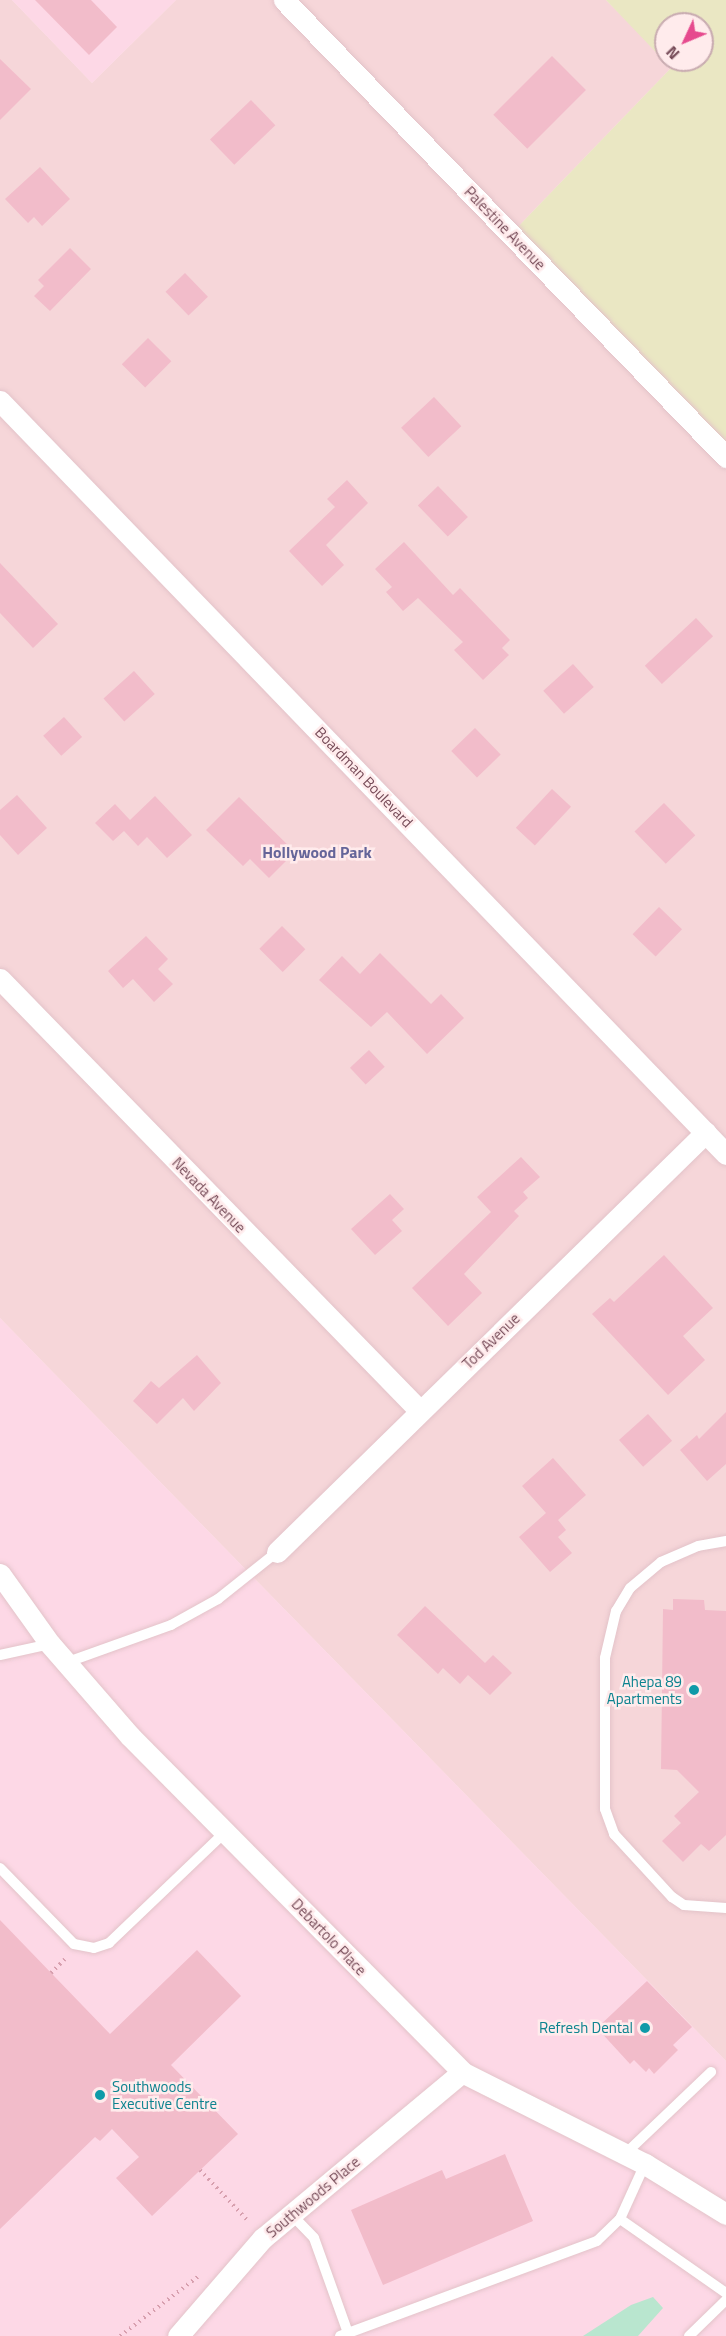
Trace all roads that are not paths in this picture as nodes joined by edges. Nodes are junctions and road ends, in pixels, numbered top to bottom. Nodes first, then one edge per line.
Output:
1 (284, 0) edge
2 (0, 401) edge
3 (726, 457) edge
4 (0, 979) edge
5 (706, 1132) junction
6 (726, 1154) edge
7 (419, 1410) junction
8 (726, 1541) edge
9 (277, 1552) joint
10 (0, 1574) edge
11 (50, 1644) junction
12 (0, 1655) edge
13 (65, 1663) junction
14 (226, 1831) junction
15 (0, 1868) edge
16 (726, 1908) edge
17 (462, 2072) junction
18 (711, 2072) dead end
19 (625, 2154) junction
20 (645, 2164) junction
21 (291, 2214) junction
22 (726, 2214) edge
23 (620, 2219) junction
24 (726, 2293) edge
25 (726, 2300) edge
26 (346, 2335) edge
27 (178, 2336) edge
28 (689, 2336) edge

1 - 3 street, Palestine Avenue
2 - 5 street, Boardman Boulevard
4 - 7 street, Nevada Avenue
5 - 6 street, Boardman Boulevard
5 - 7 street, Tod Avenue
7 - 9 street, Tod Avenue
8 - 16 lane
9 - 13 lane
10 - 11 street, Debartolo Place
11 - 12 lane
11 - 13 street, Debartolo Place
13 - 14 street, Debartolo Place
14 - 15 lane
14 - 17 street, Debartolo Place
17 - 19 street, Debartolo Place
17 - 21 street, Southwoods Place
18 - 19 lane
19 - 20 street, Debartolo Place
20 - 22 street, Debartolo Place
20 - 23 lane
21 - 26 lane
21 - 27 street, Southwoods Place
23 - 24 lane
23 - 26 lane
25 - 28 lane

